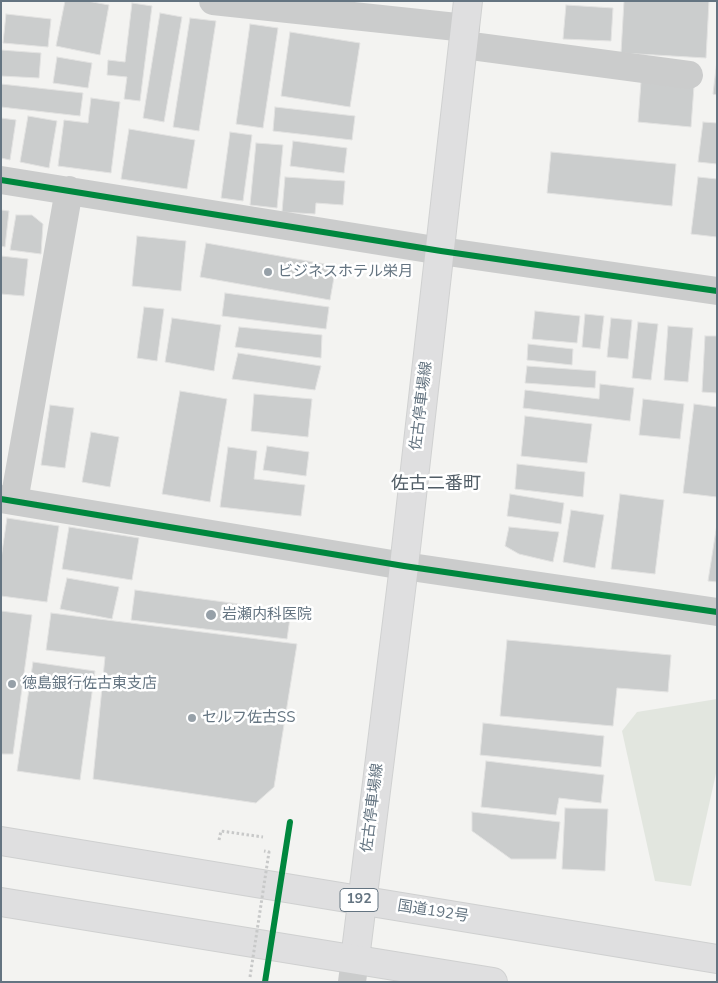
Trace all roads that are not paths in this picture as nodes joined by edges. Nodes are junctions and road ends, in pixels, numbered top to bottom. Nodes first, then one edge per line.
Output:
1 (213, 1) edge
2 (468, 1) edge
3 (465, 36) junction
4 (689, 75) dead end
5 (1, 180) edge
6 (69, 190) junction
7 (441, 251) junction
8 (717, 291) edge
9 (8, 500) edge
10 (404, 566) junction
11 (717, 612) edge
12 (1, 841) edge
13 (362, 900) junction
14 (1, 902) edge
15 (717, 959) edge
16 (354, 970) edge
17 (493, 982) edge

1 - 3 street
2 - 3 main road, 佐古停車場線
3 - 4 street
3 - 7 main road, 佐古停車場線
5 - 6 street
6 - 7 street
6 - 9 street
7 - 8 street
7 - 10 main road, 佐古停車場線
9 - 10 street
10 - 11 street
10 - 13 main road, 佐古停車場線
12 - 13 main road, 国道192号 / 192
13 - 15 main road, 国道192号 / 192
13 - 16 main road, 佐古停車場線
14 - 16 main road
16 - 17 main road

